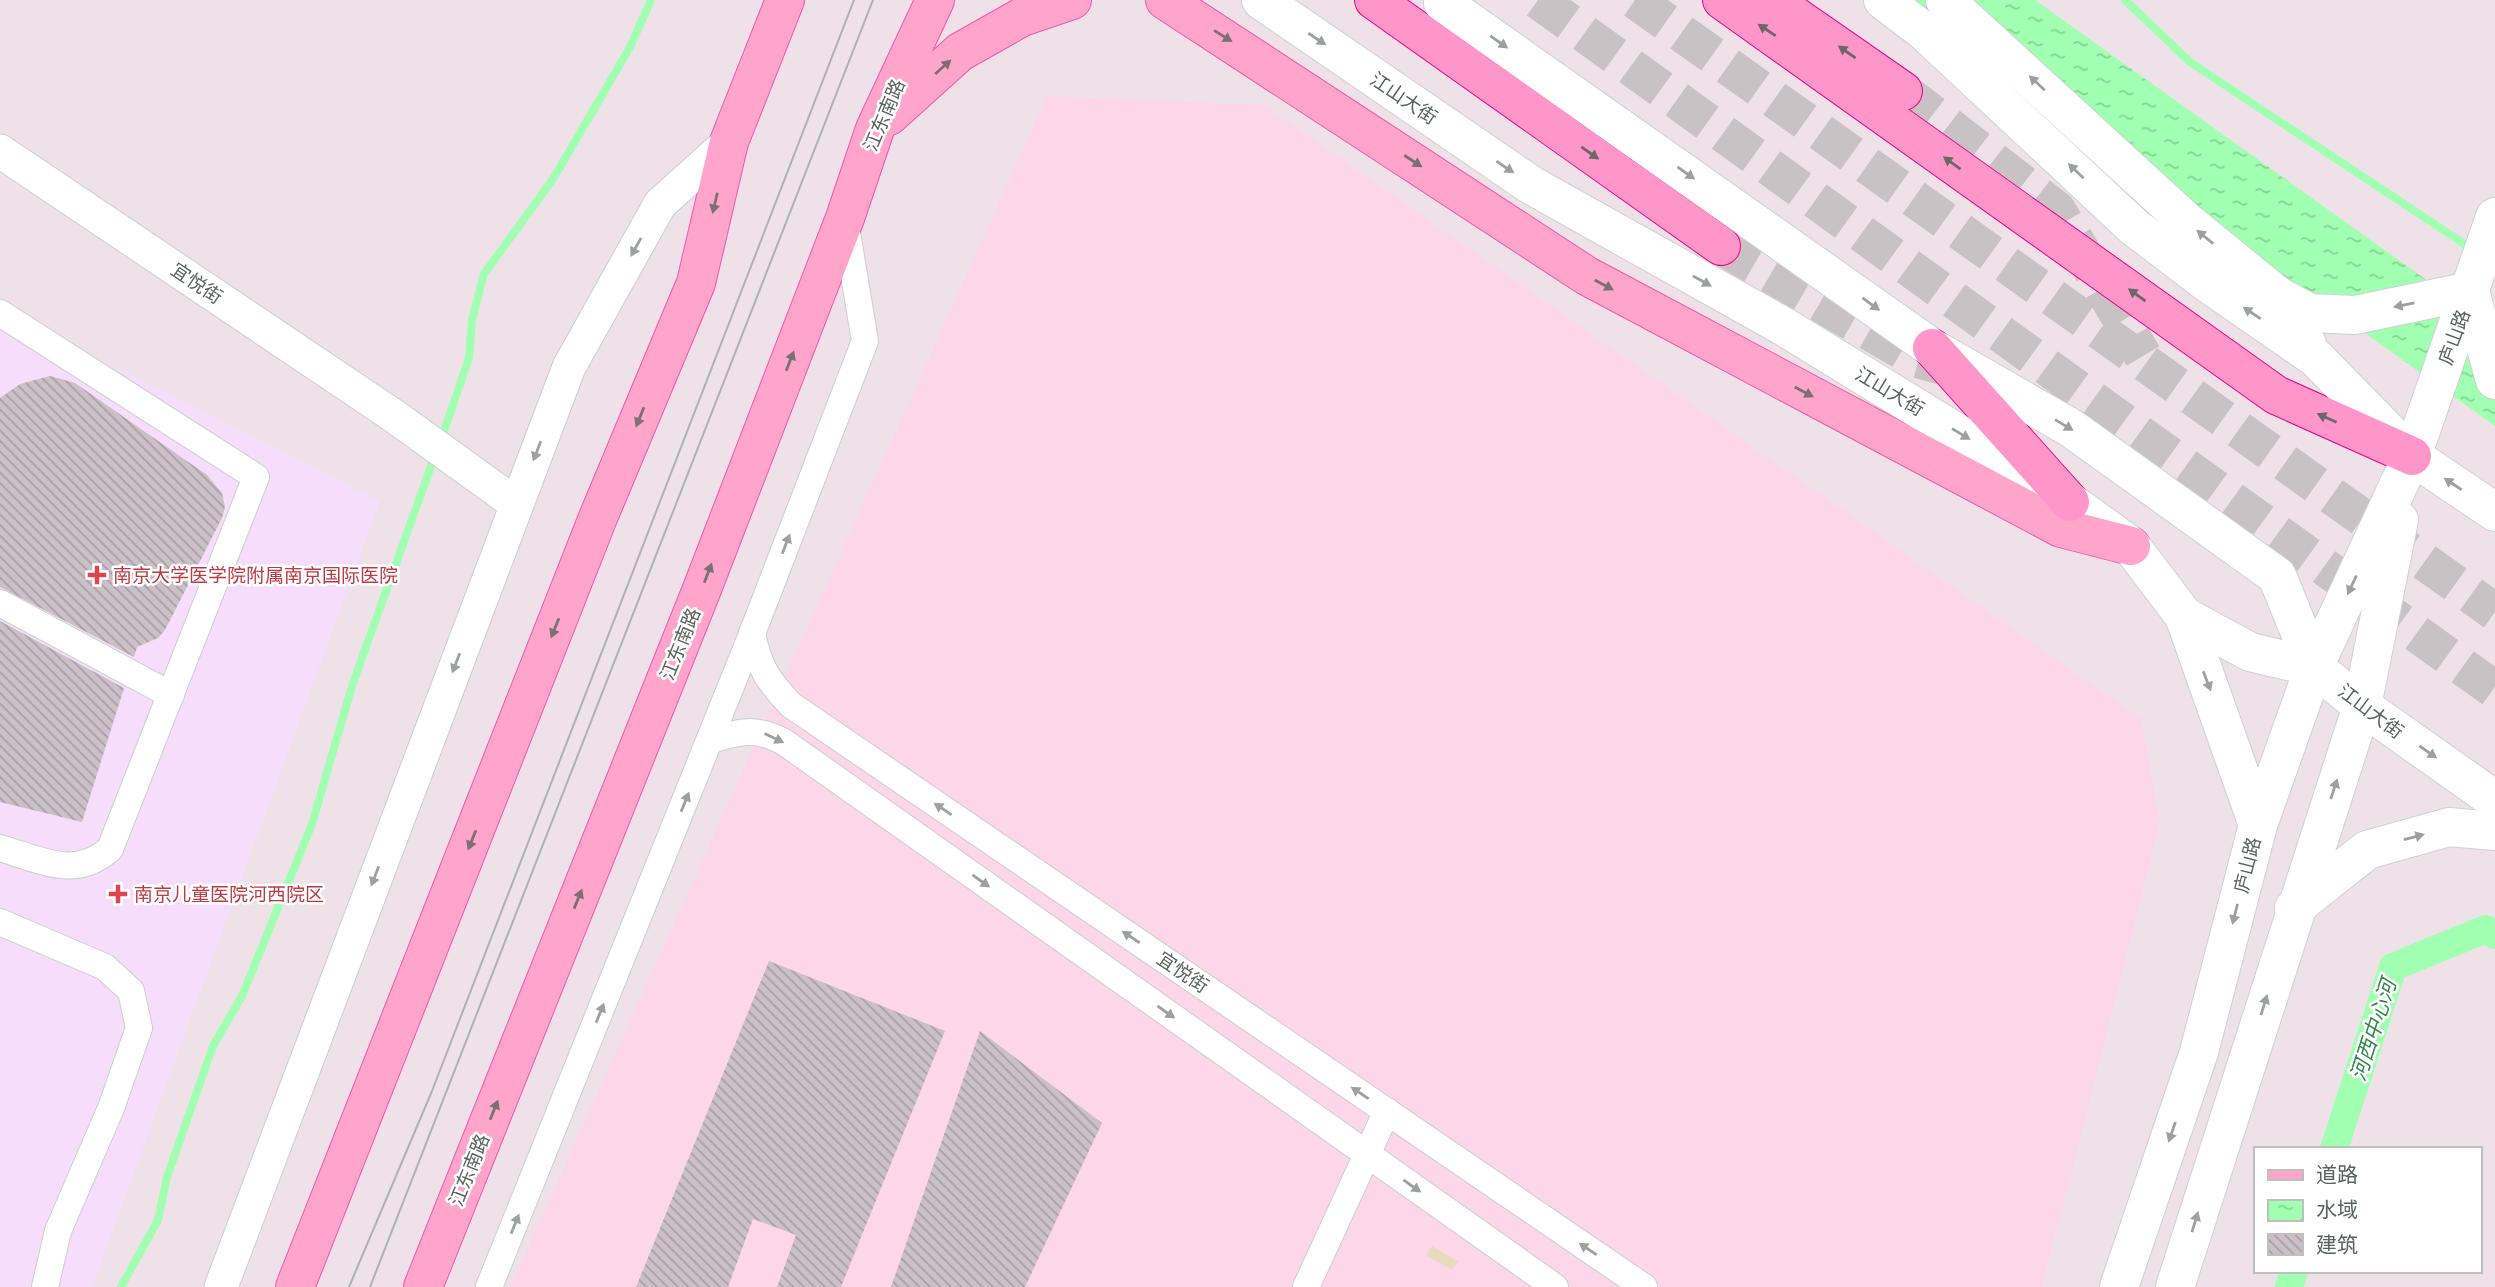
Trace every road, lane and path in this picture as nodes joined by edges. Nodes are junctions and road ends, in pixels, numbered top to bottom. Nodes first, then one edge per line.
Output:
1 (753, 0) edge
2 (785, 0) edge
3 (935, 0) edge
4 (1072, 0) edge
5 (1165, 0) edge
6 (1261, 0) edge
7 (1374, 0) edge
8 (1722, 0) edge
9 (1772, 0) edge
10 (1883, 0) edge
11 (1945, 0) edge
12 (1443, 3) dead end
13 (760, 57) junction
14 (1903, 91) tunnel mouth
15 (875, 129) junction
16 (729, 142) junction
17 (0, 151) edge
18 (845, 218) junction
19 (2493, 223) edge
20 (1721, 246) tunnel mouth
21 (2470, 291) junction
22 (2278, 296) junction
23 (1, 315) edge
24 (1932, 348) junction
25 (2316, 358) junction
26 (2495, 380) edge
27 (2412, 456) junction
28 (504, 496) junction
29 (2070, 502) junction
30 (2495, 512) edge
31 (2131, 547) junction
32 (0, 603) edge
33 (2184, 616) junction
34 (752, 633) junction
35 (2314, 667) junction
36 (171, 695) junction
37 (2362, 706) junction
38 (709, 741) junction
39 (2495, 800) edge
40 (2258, 825) junction
41 (2495, 831) edge
42 (0, 848) edge
43 (2294, 908) junction
44 (0, 922) edge
45 (1387, 1111) junction
46 (1367, 1154) junction
47 (45, 1287) edge
48 (221, 1287) edge
49 (295, 1287) edge
50 (423, 1287) edge
51 (489, 1287) edge
52 (1306, 1287) edge
53 (1555, 1287) edge
54 (1644, 1287) edge
55 (2119, 1287) edge
56 (2175, 1287) edge

1 - 13 main road
2 - 13 main road
3 - 15 main road, 江东南路
15 -> 4 main road
5 -> 31 main road
6 -> 29 main road, 江山大街
7 -> 20 highway
27 -> 8 highway
14 -> 9 highway
25 -> 10 main road
22 -> 11 main road
12 -> 24 main road
13 - 16 main road
15 - 18 main road, 江东南路
16 -> 28 street
16 -> 49 main road
17 - 28 street, 宜悦街
34 -> 18 street
50 -> 18 main road, 江东南路
19 - 21 main road, 庐山路
21 -> 22 main road
21 - 26 main road
21 - 27 main road, 庐山路
22 - 25 main road
23 - 36 street
24 - 29 highway
24 -> 35 main road
25 - 27 main road
30 -> 27 main road
27 -> 35 main road, 庐山路
27 - 37 main road, 庐山路
28 -> 48 street
29 - 31 main road, 江山大街
31 - 33 main road, 江山大街
32 - 36 street
33 - 35 main road, 江山大街
33 -> 40 main road
34 - 38 street
45 -> 34 street, 宜悦街
35 - 37 main road, 江山大街
35 - 40 main road, 庐山路
36 - 42 street
37 -> 39 main road, 江山大街
43 -> 37 main road, 庐山路
38 -> 46 street
51 -> 38 street
40 -> 55 main road, 庐山路
43 -> 41 main road
56 -> 43 main road, 庐山路
44 - 47 street
45 - 46 street
54 -> 45 street, 宜悦街
46 - 52 street
46 -> 53 street

